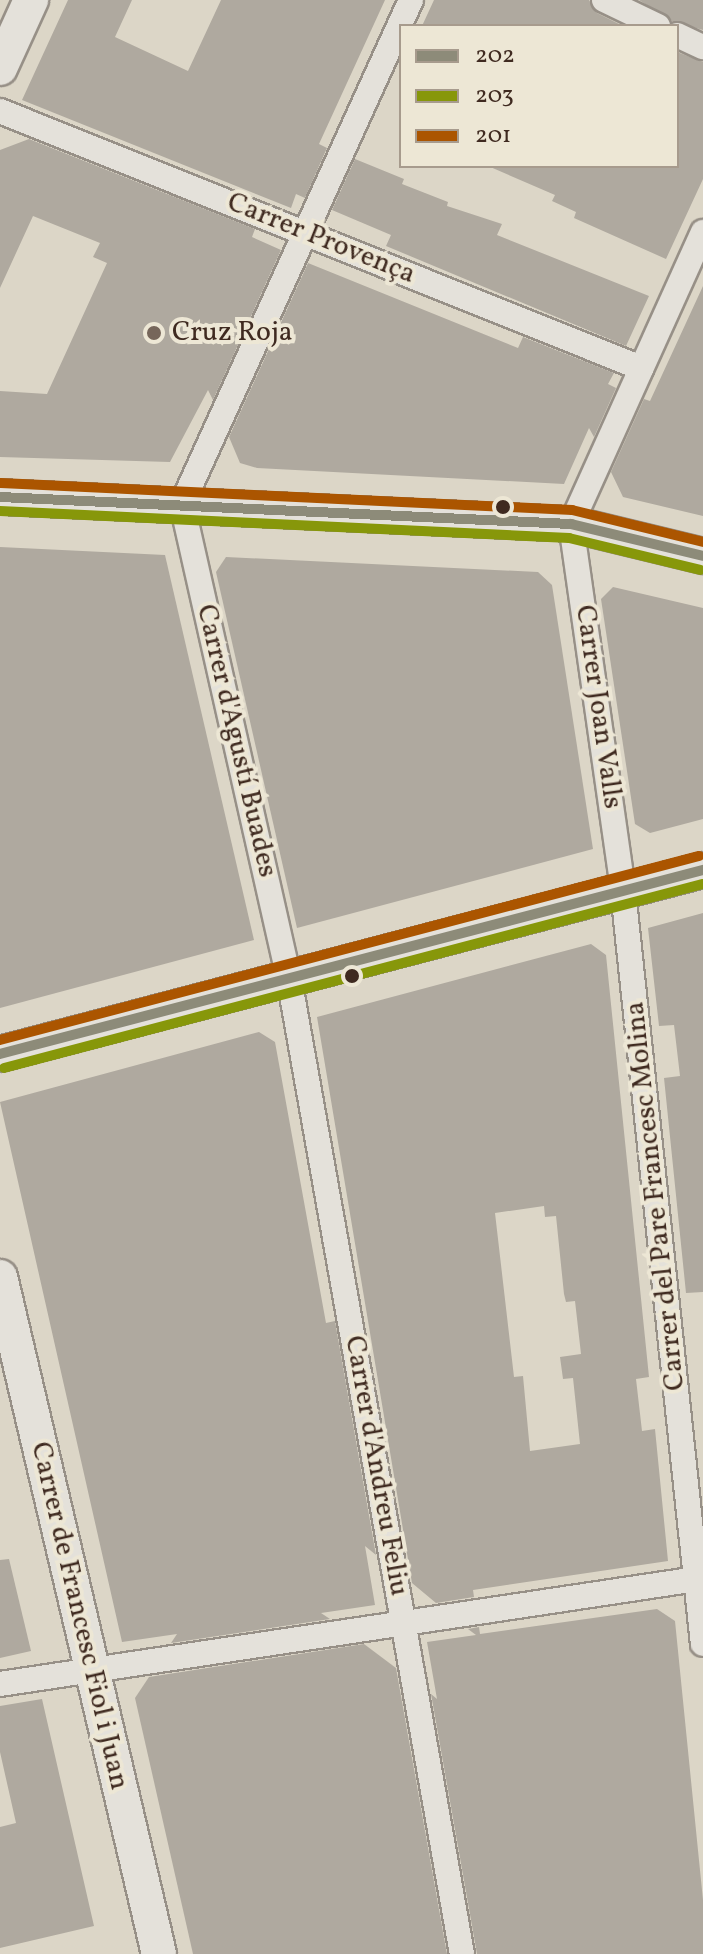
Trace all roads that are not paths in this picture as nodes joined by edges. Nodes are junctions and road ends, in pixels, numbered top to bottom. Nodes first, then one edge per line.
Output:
1 (31, 0) edge
2 (411, 0) edge
3 (604, 0) edge
4 (400, 24) edge
5 (654, 24) edge
6 (399, 26) edge
7 (679, 36) edge
8 (703, 47) edge
9 (0, 68) edge
10 (0, 111) edge
11 (703, 232) edge
12 (305, 233) junction
13 (641, 368) junction
14 (0, 497) edge
15 (182, 504) junction
16 (571, 524) junction
17 (703, 556) edge
18 (703, 870) edge
19 (623, 891) junction
20 (289, 978) junction
21 (0, 1054) edge
22 (0, 1277) edge
23 (700, 1578) edge
24 (404, 1624) junction
25 (703, 1644) edge
26 (92, 1668) junction
27 (0, 1684) edge
28 (159, 1954) edge
29 (462, 1954) edge

1 - 9 main road
2 - 4 street
3 - 5 street
6 - 12 street
7 - 8 street
10 - 12 street, Carrer Provença
11 - 13 street
12 - 13 street, Carrer Provença
12 - 15 street
13 - 16 street
14 - 15 main road
15 - 16 main road
15 - 20 street, Carrer d'Agustí Buades
16 - 17 main road
16 - 19 street, Carrer Joan Valls
18 - 19 main road
19 - 20 main road
19 - 23 street, Carrer del Pare Francesc Molina
20 - 21 main road
20 - 24 street, Carrer d'Andreu Feliu
22 - 26 main road, Carrer de Francesc Fiol i Juan
23 - 24 street
23 - 25 street, Carrer del Pare Francesc Molina
24 - 26 street
24 - 29 street, Carrer d'Andreu Feliu
26 - 27 street
26 - 28 main road, Carrer de Francesc Fiol i Juan

